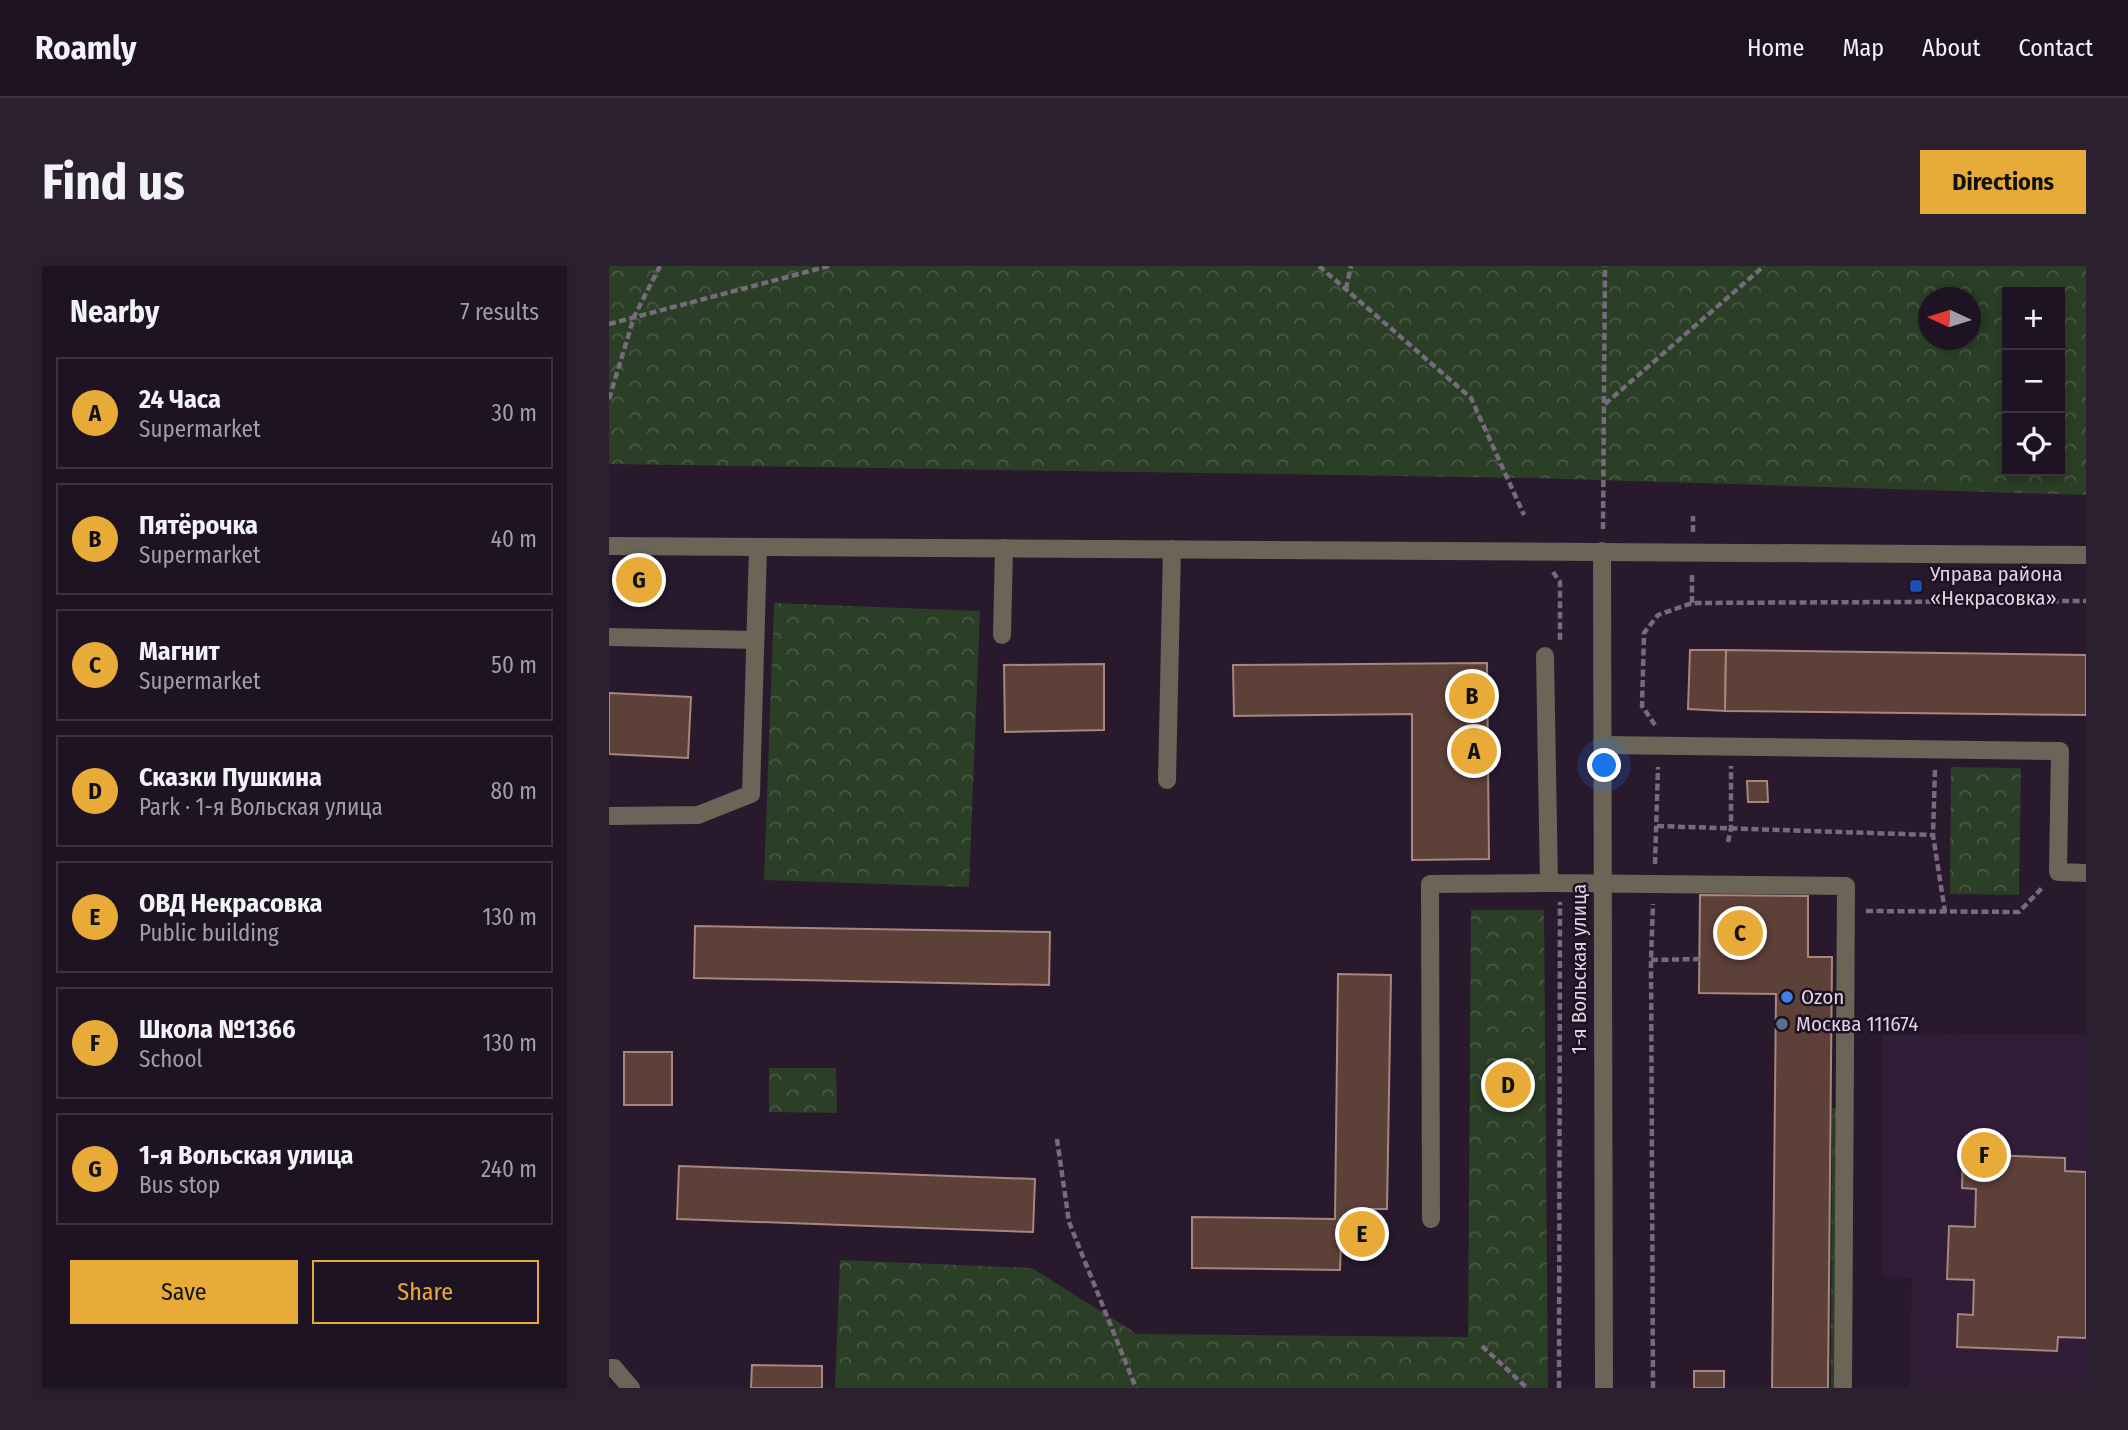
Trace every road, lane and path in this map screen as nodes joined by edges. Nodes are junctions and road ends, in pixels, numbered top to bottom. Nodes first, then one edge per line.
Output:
1 (660, 266) edge
2 (829, 266) edge
3 (1319, 266) edge
4 (1351, 266) edge
5 (1605, 266) edge
6 (1764, 266) edge
7 (1346, 289) junction
8 (634, 317) junction
9 (609, 324) edge
10 (609, 398) edge
11 (1605, 404) junction
12 (1524, 515) dead end
13 (609, 546) edge
14 (758, 547) junction
15 (1004, 548) junction
16 (1172, 549) junction
17 (1602, 551) junction
18 (2086, 555) edge
19 (2086, 601) edge
20 (1560, 631) dead end
21 (1002, 635) dead end
22 (609, 637) edge
23 (755, 640) junction
24 (1560, 644) dead end
25 (1545, 656) dead end
26 (1603, 745) junction
27 (1659, 746) junction
28 (1731, 747) junction
29 (1935, 749) junction
30 (1167, 780) dead end
31 (609, 817) edge
32 (1657, 826) junction
33 (1731, 828) junction
34 (1933, 835) junction
35 (1728, 842) dead end
36 (2058, 872) junction
37 (2086, 873) edge
38 (1554, 883) junction
39 (1602, 883) junction
40 (1654, 884) junction
41 (1846, 911) junction
42 (1945, 912) junction
43 (1700, 959) dead end
44 (1651, 960) junction
45 (1057, 1139) dead end
46 (1431, 1219) dead end
47 (1482, 1346) dead end
48 (609, 1368) edge
49 (1843, 1385) dead end
50 (631, 1388) edge
51 (1136, 1388) edge
52 (1527, 1388) edge
53 (1559, 1388) edge
54 (1604, 1388) edge
55 (1653, 1388) edge

1 - 8 path
2 - 8 path
3 - 7 path
4 - 7 path
5 - 11 path
6 - 11 path
7 - 12 path
8 - 9 path
8 - 10 path
11 - 17 path
13 - 14 street
14 - 15 street
14 - 23 street
15 - 16 street
15 - 21 street
16 - 17 street
16 - 30 street
17 - 18 street
17 - 26 street, 1-я Вольская улица
19 - 27 path
20 - 24 path
22 - 23 street
23 - 31 street
25 - 38 street
26 - 27 street
26 - 39 street, 1-я Вольская улица
27 - 28 street
27 - 32 path
28 - 29 street
28 - 33 path
29 - 34 path
29 - 36 street
32 - 33 path
32 - 40 path
33 - 34 path
33 - 35 path
34 - 42 path
36 - 37 street
36 - 42 path
38 - 39 street
38 - 46 street
38 - 53 path
39 - 40 street
39 - 54 street, 1-я Вольская улица
40 - 41 street
40 - 44 path
41 - 42 path
41 - 49 street
43 - 44 path
44 - 55 path
45 - 51 path
47 - 52 path
48 - 50 street

